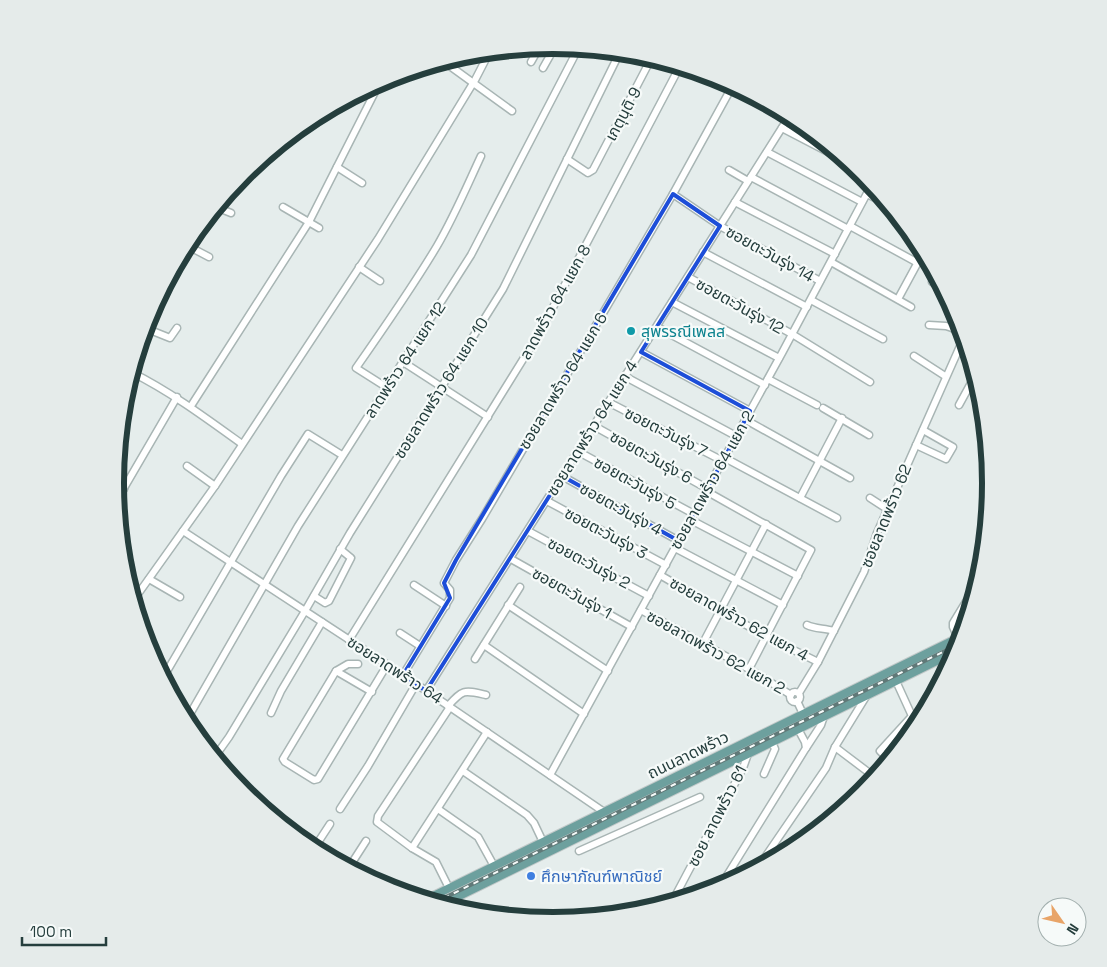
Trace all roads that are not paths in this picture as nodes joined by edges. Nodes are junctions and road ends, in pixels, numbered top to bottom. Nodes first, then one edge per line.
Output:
1 (551, 54) edge
2 (535, 55) edge
3 (575, 55) edge
4 (617, 58) edge
5 (486, 59) edge
6 (531, 62) dead end
7 (648, 64) edge
8 (450, 66) edge
9 (543, 68) dead end
10 (677, 72) edge
11 (474, 83) junction
12 (730, 91) edge
13 (375, 93) edge
14 (512, 111) dead end
15 (786, 122) edge
16 (782, 128) junction
17 (824, 150) edge
18 (767, 152) junction
19 (482, 156) dead end
20 (567, 158) junction
21 (337, 168) junction
22 (729, 170) dead end
23 (750, 179) junction
24 (362, 183) dead end
25 (673, 194) junction
26 (867, 194) joint
27 (875, 198) edge
28 (735, 202) junction
29 (862, 202) junction
30 (283, 208) dead end
31 (223, 209) edge
32 (231, 213) dead end
33 (309, 222) junction
34 (720, 226) junction
35 (847, 227) junction
36 (319, 228) dead end
37 (194, 249) edge
38 (704, 252) junction
39 (835, 254) junction
40 (210, 257) dead end
41 (920, 259) edge
42 (831, 262) junction
43 (918, 263) junction
44 (359, 267) junction
45 (688, 277) junction
46 (380, 281) dead end
47 (820, 281) junction
48 (811, 300) junction
49 (898, 300) junction
50 (672, 302) junction
51 (807, 307) junction
52 (911, 307) dead end
53 (929, 326) dead end
54 (657, 327) junction
55 (177, 328) dead end
56 (955, 330) edge
57 (152, 331) edge
58 (792, 334) junction
59 (883, 339) dead end
60 (960, 345) edge
61 (641, 352) junction
62 (914, 356) dead end
63 (779, 358) junction
64 (402, 362) junction
65 (137, 375) edge
66 (624, 376) junction
67 (946, 376) junction
68 (766, 382) junction
69 (870, 382) dead end
70 (971, 383) edge
71 (442, 386) junction
72 (386, 387) junction
73 (177, 397) junction
74 (608, 402) junction
75 (959, 405) dead end
76 (191, 406) junction
77 (750, 411) junction
78 (488, 417) junction
79 (842, 418) junction
80 (746, 420) junction
81 (594, 426) junction
82 (923, 430) junction
83 (869, 435) dead end
84 (736, 436) junction
85 (242, 444) junction
86 (916, 445) junction
87 (577, 451) junction
88 (342, 455) junction
89 (724, 460) junction
90 (820, 462) junction
91 (187, 466) dead end
92 (562, 476) junction
93 (850, 478) dead end
94 (215, 486) junction
95 (124, 489) edge
96 (707, 490) junction
97 (800, 498) junction
98 (870, 498) dead end
99 (547, 501) junction
100 (887, 509) junction
101 (692, 517) junction
102 (836, 518) dead end
103 (766, 524) junction
104 (183, 531) junction
105 (528, 531) junction
106 (677, 544) junction
107 (340, 549) junction
108 (751, 552) junction
109 (511, 559) junction
110 (230, 562) junction
111 (666, 565) junction
112 (660, 575) junction
113 (798, 576) junction
114 (150, 579) junction
115 (736, 580) junction
116 (264, 585) junction
117 (414, 585) dead end
118 (520, 587) dead end
119 (138, 595) edge
120 (314, 596) junction
121 (649, 596) junction
122 (180, 597) dead end
123 (968, 599) edge
124 (508, 605) junction
125 (783, 605) junction
126 (446, 606) junction
127 (641, 610) junction
128 (305, 611) junction
129 (720, 611) junction
130 (322, 622) junction
131 (807, 625) dead end
132 (632, 627) junction
133 (834, 631) junction
134 (957, 631) edge
135 (400, 633) dead end
136 (767, 637) junction
137 (349, 640) junction
138 (954, 640) edge
139 (703, 643) junction
140 (484, 645) junction
141 (420, 646) junction
142 (947, 656) edge
143 (475, 659) dead end
144 (818, 662) junction
145 (358, 664) dead end
146 (388, 665) junction
147 (750, 669) junction
148 (167, 671) edge
149 (336, 671) junction
150 (608, 671) junction
151 (891, 671) junction
152 (402, 675) junction
153 (896, 681) junction
154 (416, 684) junction
155 (426, 691) junction
156 (372, 692) junction
157 (799, 693) junction
158 (791, 694) junction
159 (486, 695) dead end
160 (867, 696) junction
161 (797, 701) junction
162 (449, 706) junction
163 (190, 713) edge
164 (271, 713) dead end
165 (584, 714) junction
166 (803, 714) junction
167 (824, 716) junction
168 (798, 729) junction
169 (487, 732) junction
170 (772, 742) junction
171 (836, 747) junction
172 (806, 748) junction
173 (218, 752) edge
174 (748, 754) junction
175 (885, 756) edge
176 (463, 771) junction
177 (764, 774) dead end
178 (870, 774) edge
179 (550, 776) junction
180 (700, 797) dead end
181 (340, 809) dead end
182 (438, 809) junction
183 (604, 812) junction
184 (610, 822) junction
185 (330, 824) dead end
186 (366, 841) dead end
187 (544, 842) junction
188 (318, 843) edge
189 (412, 848) junction
190 (579, 851) dead end
191 (765, 858) edge
192 (351, 863) edge
193 (494, 866) junction
194 (726, 877) edge
195 (449, 888) junction
196 (433, 896) edge
197 (676, 896) edge
198 (450, 901) edge

1 - 9 street
2 - 6 street
3 - 64 street, ลาดพร้าว 64 แยก 12
4 - 20 street, ซอยลาดพร้าว 64 แยก 10
5 - 11 street
7 - 20 street, เกตุนุติ 9
8 - 11 street
10 - 78 street, ลาดพร้าว 64 แยก 8
11 - 14 street
11 - 44 street
12 - 25 street, ซอยลาดพร้าว 64 แยก 6
13 - 21 street
15 - 16 street, ซอยลาดพร้าว 64 แยก 4
16 - 17 street
16 - 18 street, ซอยลาดพร้าว 64 แยก 4
18 - 23 street, ซอยลาดพร้าว 64 แยก 4
18 - 29 street
19 - 72 street
20 - 71 street, ซอยลาดพร้าว 64 แยก 10
21 - 24 street
21 - 33 street
22 - 23 street
23 - 28 street, ซอยลาดพร้าว 64 แยก 4
23 - 35 street
25 - 34 street, ซอยตะวันรุ่ง 14
25 - 126 street, ซอยลาดพร้าว 64 แยก 6
26 - 27 street
26 - 29 street, ซอยลาดพร้าว 64 แยก 2
28 - 34 street, ซอยลาดพร้าว 64 แยก 4
28 - 39 street
29 - 35 street, ซอยลาดพร้าว 64 แยก 2
30 - 33 street
31 - 32 street
33 - 36 street
33 - 76 street
34 - 38 street, ซอยลาดพร้าว 64 แยก 4
34 - 47 street, ซอยตะวันรุ่ง 14
35 - 39 street, ซอยลาดพร้าว 64 แยก 2
35 - 43 street
37 - 40 street
38 - 45 street, ซอยลาดพร้าว 64 แยก 4
38 - 51 street
39 - 42 street, ซอยลาดพร้าว 64 แยก 2
41 - 43 street
42 - 47 street, ซอยลาดพร้าว 64 แยก 2
42 - 49 street
43 - 49 street
44 - 46 street
44 - 85 street
45 - 50 street, ซอยลาดพร้าว 64 แยก 4
45 - 58 street, ซอยตะวันรุ่ง 12
47 - 48 street, ซอยลาดพร้าว 64 แยก 2
48 - 51 street, ซอยลาดพร้าว 64 แยก 2
48 - 59 street
49 - 52 street
50 - 54 street, ซอยลาดพร้าว 64 แยก 4
50 - 63 street
51 - 58 street, ซอยลาดพร้าว 64 แยก 2
53 - 56 street
54 - 61 street, ซอยลาดพร้าว 64 แยก 4
54 - 68 street
55 - 57 street
58 - 63 street, ซอยลาดพร้าว 64 แยก 2
58 - 69 street, ซอยตะวันรุ่ง 12
60 - 67 street, ซอยลาดพร้าว 62
61 - 66 street, ซอยลาดพร้าว 64 แยก 4
61 - 77 street
62 - 67 street
63 - 68 street, ซอยลาดพร้าว 64 แยก 2
64 - 71 street
64 - 72 street, ลาดพร้าว 64 แยก 12
65 - 73 street
66 - 74 street, ซอยลาดพร้าว 64 แยก 4
66 - 84 street
67 - 82 street, ซอยลาดพร้าว 62
68 - 77 street, ซอยลาดพร้าว 64 แยก 2
68 - 79 street
70 - 75 street
71 - 78 street
71 - 107 street, ซอยลาดพร้าว 64 แยก 10
72 - 88 street, ลาดพร้าว 64 แยก 12
73 - 76 street
73 - 95 street
74 - 81 street, ซอยลาดพร้าว 64 แยก 4
74 - 89 street, ซอยตะวันรุ่ง 7
76 - 85 street
77 - 80 street, ซอยลาดพร้าว 64 แยก 2
78 - 137 street, ลาดพร้าว 64 แยก 8
79 - 83 street
79 - 90 street
80 - 84 street, ซอยลาดพร้าว 64 แยก 2
80 - 90 street
81 - 87 street, ซอยลาดพร้าว 64 แยก 4
81 - 96 street, ซอยตะวันรุ่ง 6
82 - 86 street, ซอยลาดพร้าว 62
82 - 86 street
84 - 89 street, ซอยลาดพร้าว 64 แยก 2
85 - 94 street
86 - 100 street, ซอยลาดพร้าว 62
87 - 92 street, ซอยลาดพร้าว 64 แยก 4
87 - 101 street, ซอยตะวันรุ่ง 5
88 - 110 street
88 - 116 street, ลาดพร้าว 64 แยก 12
89 - 96 street, ซอยลาดพร้าว 64 แยก 2
89 - 97 street, ซอยตะวันรุ่ง 7
90 - 93 street
90 - 97 street
91 - 94 street
92 - 99 street, ซอยลาดพร้าว 64 แยก 4
92 - 106 street, ซอยตะวันรุ่ง 4
94 - 104 street
96 - 101 street, ซอยลาดพร้าว 64 แยก 2
96 - 103 street, ซอยตะวันรุ่ง 6
97 - 102 street, ซอยตะวันรุ่ง 7
98 - 100 street
99 - 105 street, ซอยลาดพร้าว 64 แยก 4
99 - 111 street, ซอยตะวันรุ่ง 3
100 - 133 street, ซอยลาดพร้าว 62
101 - 106 street, ซอยลาดพร้าว 64 แยก 2
101 - 108 street, ซอยตะวันรุ่ง 5
103 - 108 street
103 - 113 street, ซอยตะวันรุ่ง 6
104 - 110 street, ซอยลาดพร้าว 64
104 - 114 street
105 - 109 street, ซอยลาดพร้าว 64 แยก 4
105 - 121 street, ซอยตะวันรุ่ง 2
106 - 111 street, ซอยลาดพร้าว 64 แยก 2
106 - 115 street, ซอยตะวันรุ่ง 4
107 - 120 street, ซอยลาดพร้าว 64 แยก 10
107 - 120 street
108 - 113 street, ซอยตะวันรุ่ง 5
108 - 115 street
109 - 132 street, ซอยตะวันรุ่ง 1
109 - 155 street, ซอยลาดพร้าว 64 แยก 4
110 - 116 street, ซอยลาดพร้าว 64
110 - 148 street
111 - 112 street, ซอยลาดพร้าว 64 แยก 2
112 - 121 street, ซอยลาดพร้าว 64 แยก 2
112 - 129 street, ซอยลาดพร้าว 62 แยก 4
113 - 125 street
114 - 119 street
114 - 122 street
115 - 125 street, ซอยตะวันรุ่ง 4
115 - 129 street
116 - 128 street, ซอยลาดพร้าว 64
116 - 163 street, ลาดพร้าว 64 แยก 12
117 - 126 street
118 - 124 street
120 - 128 street, ซอยลาดพร้าว 64 แยก 10
121 - 127 street, ซอยลาดพร้าว 64 แยก 2
123 - 134 street
124 - 140 street
124 - 150 street
125 - 136 street
126 - 141 street
127 - 132 street, ซอยลาดพร้าว 64 แยก 2
127 - 139 street, ซอยลาดพร้าว 62 แยก 2
128 - 130 street, ซอยลาดพร้าว 64
128 - 173 street, ซอยลาดพร้าว 64 แยก 10
129 - 136 street, ซอยลาดพร้าว 62 แยก 4
129 - 139 street
130 - 137 street, ซอยลาดพร้าว 64
130 - 164 street
131 - 133 street
132 - 150 street, ซอยลาดพร้าว 64 แยก 2
133 - 144 street, ซอยลาดพร้าว 62
135 - 141 street
136 - 144 street, ซอยลาดพร้าว 62 แยก 4
136 - 147 street
137 - 146 street, ซอยลาดพร้าว 64
138 - 151 main road, ถนนลาดพร้าว
139 - 147 street, ซอยลาดพร้าว 62 แยก 2
140 - 143 street
140 - 165 street
141 - 152 street
142 - 153 main road, ถนนลาดพร้าว
144 - 157 street, ซอยลาดพร้าว 62
145 - 149 street
146 - 152 street, ซอยลาดพร้าว 64
146 - 156 street
147 - 158 street, ซอยลาดพร้าว 62 แยก 2
149 - 156 street
149 - 156 street
150 - 165 street, ซอยลาดพร้าว 64 แยก 2
151 - 153 main road
151 - 166 main road, ถนนลาดพร้าว
152 - 154 street, ซอยลาดพร้าว 64
153 - 160 main road, ถนนลาดพร้าว
153 - 175 street
154 - 155 street, ซอยลาดพร้าว 64
154 - 181 street
155 - 162 street, ซอยลาดพร้าว 64
157 - 158 street
157 - 161 street, ซอยลาดพร้าว 62
158 - 161 street
159 - 162 street
160 - 167 main road, ถนนลาดพร้าว
160 - 171 street
161 - 166 street
162 - 169 street, ซอยลาดพร้าว 64
162 - 189 street
165 - 179 street, ซอยลาดพร้าว 64 แยก 2
166 - 183 main road, ถนนลาดพร้าว
167 - 168 main road, ถนนลาดพร้าว
167 - 172 street
168 - 170 main road, ถนนลาดพร้าว
168 - 172 street
169 - 176 street
169 - 179 street, ซอยลาดพร้าว 64
170 - 174 main road, ถนนลาดพร้าว
170 - 177 street
171 - 178 street
171 - 191 street
172 - 194 street
174 - 184 main road, ถนนลาดพร้าว
174 - 197 street, ซอย ลาดพร้าว 61
176 - 182 street
176 - 187 street
179 - 183 street, ซอยลาดพร้าว 64
180 - 190 street
182 - 189 street
182 - 193 street
183 - 184 main road
183 - 187 main road, ถนนลาดพร้าว
184 - 198 main road, ถนนลาดพร้าว
185 - 188 street
186 - 192 street
187 - 193 main road, ถนนลาดพร้าว
189 - 195 street
193 - 195 main road, ถนนลาดพร้าว
195 - 196 main road, ถนนลาดพร้าว

